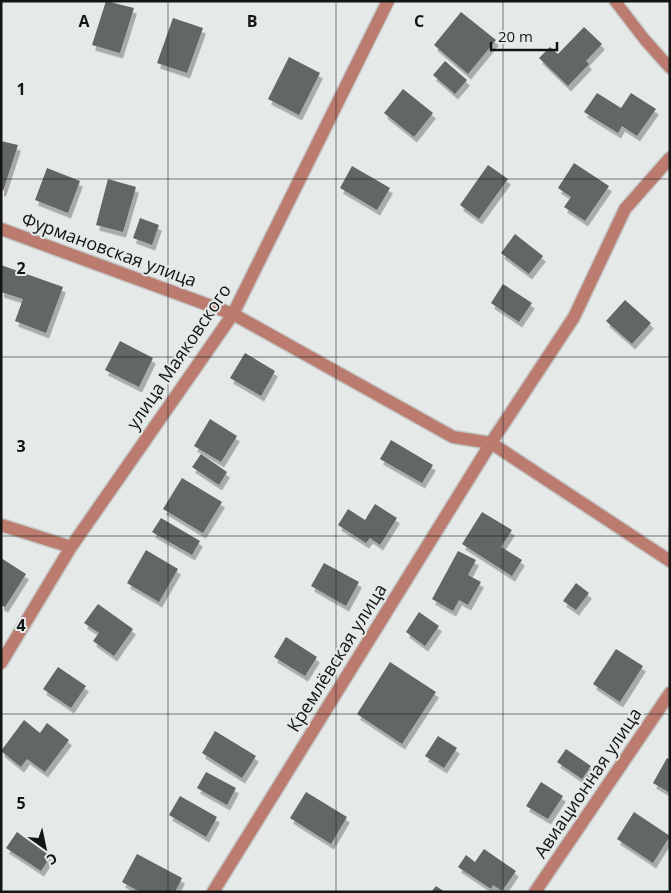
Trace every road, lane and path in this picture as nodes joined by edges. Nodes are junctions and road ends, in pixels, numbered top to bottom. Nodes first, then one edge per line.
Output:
1 (388, 1) edge
2 (615, 1) edge
3 (670, 68) edge
4 (670, 158) edge
5 (1, 229) edge
6 (233, 314) junction
7 (491, 443) junction
8 (1, 525) edge
9 (71, 547) junction
10 (670, 561) edge
11 (1, 663) edge
12 (670, 693) edge
13 (213, 892) edge
14 (535, 892) edge

1 - 6 street, улица Маяковского
2 - 3 lane
4 - 7 street, Кремлёвская улица
5 - 6 street, Фурмановская улица
6 - 7 street, Фурмановская улица
6 - 9 street, улица Маяковского
7 - 10 street
7 - 13 street, Кремлёвская улица
8 - 9 street
9 - 11 street, улица Маяковского
12 - 14 street, Авиационная улица

